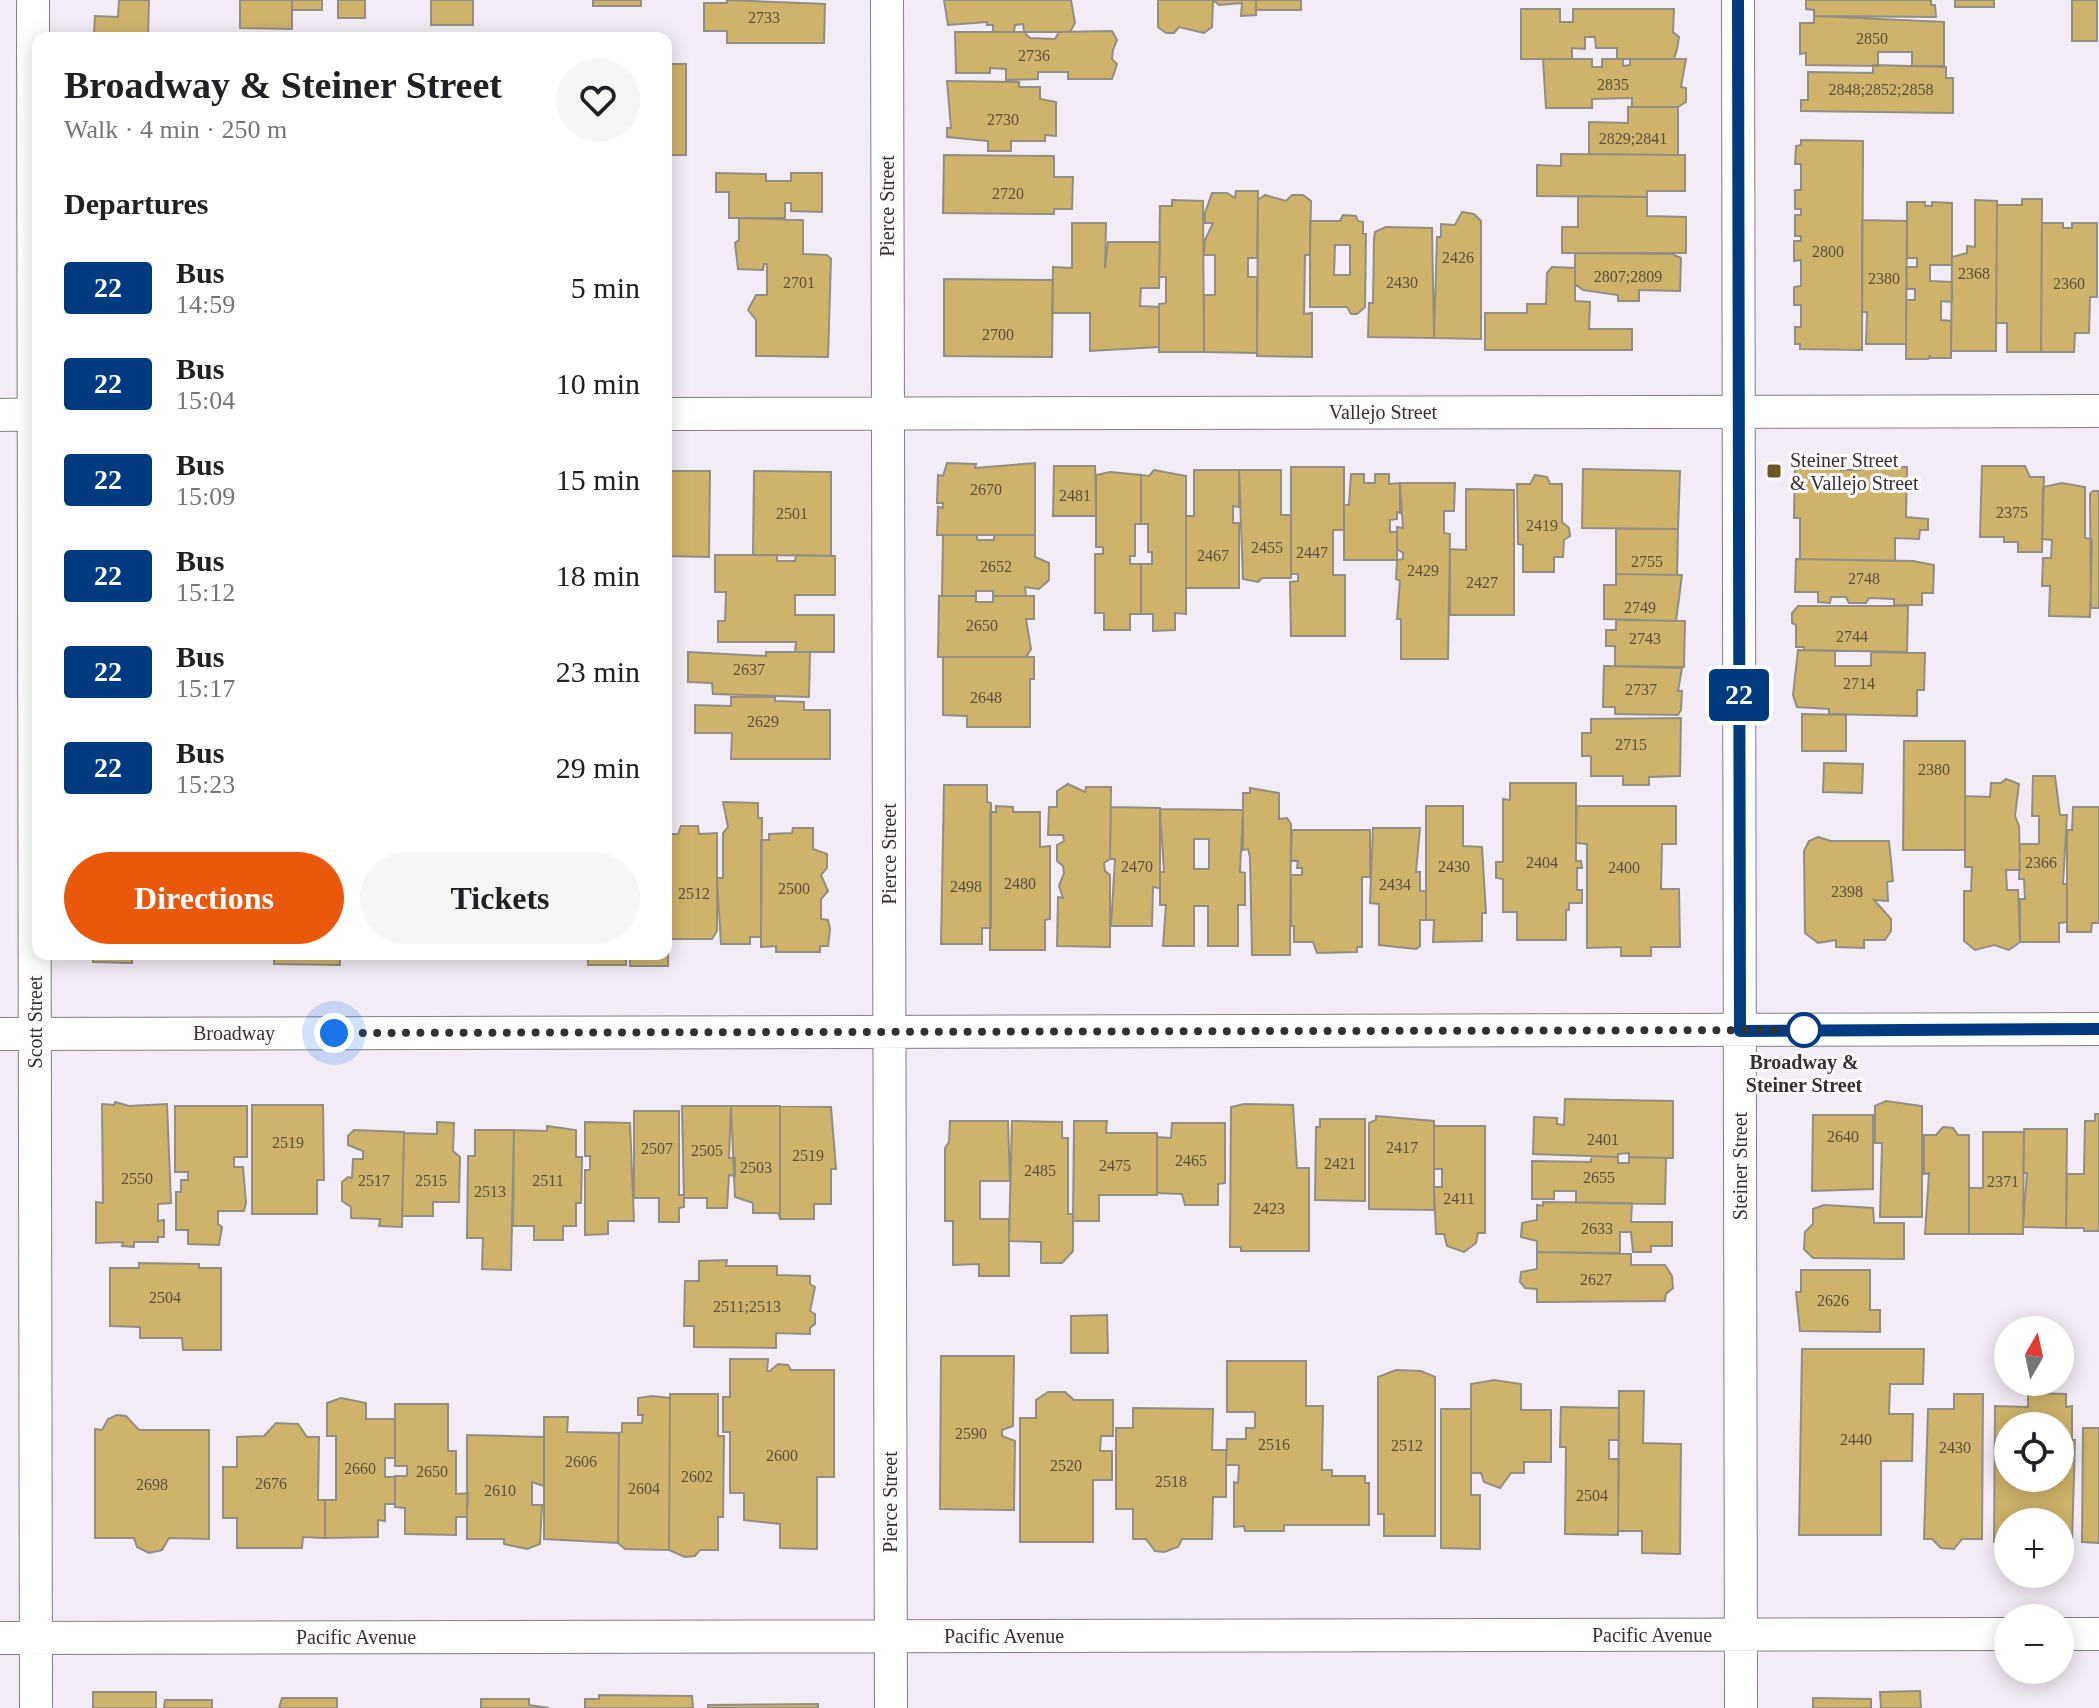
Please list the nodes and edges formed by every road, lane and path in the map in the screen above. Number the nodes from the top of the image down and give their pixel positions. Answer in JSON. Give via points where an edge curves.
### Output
{"nodes":[{"id":1,"x":33,"y":0,"type":"edge"},
{"id":2,"x":887,"y":0,"type":"edge"},
{"id":3,"x":1738,"y":0,"type":"edge"},
{"id":4,"x":33,"y":32,"type":"edge"},
{"id":5,"x":2099,"y":411,"type":"edge"},
{"id":6,"x":1739,"y":412,"type":"junction"},
{"id":7,"x":888,"y":413,"type":"junction"},
{"id":8,"x":32,"y":414,"type":"edge"},
{"id":9,"x":672,"y":414,"type":"edge"},
{"id":10,"x":0,"y":415,"type":"edge"},
{"id":11,"x":35,"y":960,"type":"edge"},
{"id":12,"x":2099,"y":1029,"type":"edge"},
{"id":13,"x":1740,"y":1031,"type":"junction"},
{"id":14,"x":889,"y":1032,"type":"junction"},
{"id":15,"x":35,"y":1033,"type":"junction"},
{"id":16,"x":0,"y":1034,"type":"edge"},
{"id":17,"x":1741,"y":1634,"type":"junction"},
{"id":18,"x":1994,"y":1634,"type":"edge"},
{"id":19,"x":2074,"y":1634,"type":"edge"},
{"id":20,"x":2099,"y":1634,"type":"edge"},
{"id":21,"x":890,"y":1636,"type":"junction"},
{"id":22,"x":37,"y":1637,"type":"junction"},
{"id":23,"x":0,"y":1638,"type":"edge"},
{"id":24,"x":36,"y":1708,"type":"edge"},
{"id":25,"x":891,"y":1708,"type":"edge"},
{"id":26,"x":1741,"y":1708,"type":"edge"}],
"edges":[{"from":1,"to":4,"type":"street","name":"Scott Street"},
{"from":2,"to":7,"type":"street","name":"Pierce Street"},
{"from":3,"to":6,"type":"street","name":"Steiner Street"},
{"from":5,"to":6,"type":"street","name":"Vallejo Street"},
{"from":6,"to":7,"type":"street","name":"Vallejo Street"},
{"from":6,"to":13,"type":"street","name":"Steiner Street"},
{"from":7,"to":9,"type":"street","name":"Vallejo Street"},
{"from":7,"to":14,"type":"street","name":"Pierce Street"},
{"from":8,"to":10,"type":"street"},
{"from":11,"to":15,"type":"street","name":"Scott Street"},
{"from":12,"to":13,"type":"street","name":"Broadway"},
{"from":13,"to":14,"type":"street","name":"Broadway"},
{"from":13,"to":17,"type":"street","name":"Steiner Street"},
{"from":14,"to":15,"type":"street","name":"Broadway"},
{"from":14,"to":21,"type":"street","name":"Pierce Street"},
{"from":15,"to":16,"type":"street","name":"Broadway"},
{"from":15,"to":22,"type":"street","name":"Scott Street"},
{"from":17,"to":18,"type":"street","name":"Pacific Avenue"},
{"from":17,"to":21,"type":"street","name":"Pacific Avenue"},
{"from":17,"to":26,"type":"street","name":"Steiner Street"},
{"from":19,"to":20,"type":"street"},
{"from":21,"to":22,"type":"street","name":"Pacific Avenue"},
{"from":21,"to":25,"type":"street","name":"Pierce Street"},
{"from":22,"to":23,"type":"street","name":"Pacific Avenue"},
{"from":22,"to":24,"type":"street","name":"Scott Street"}]}
